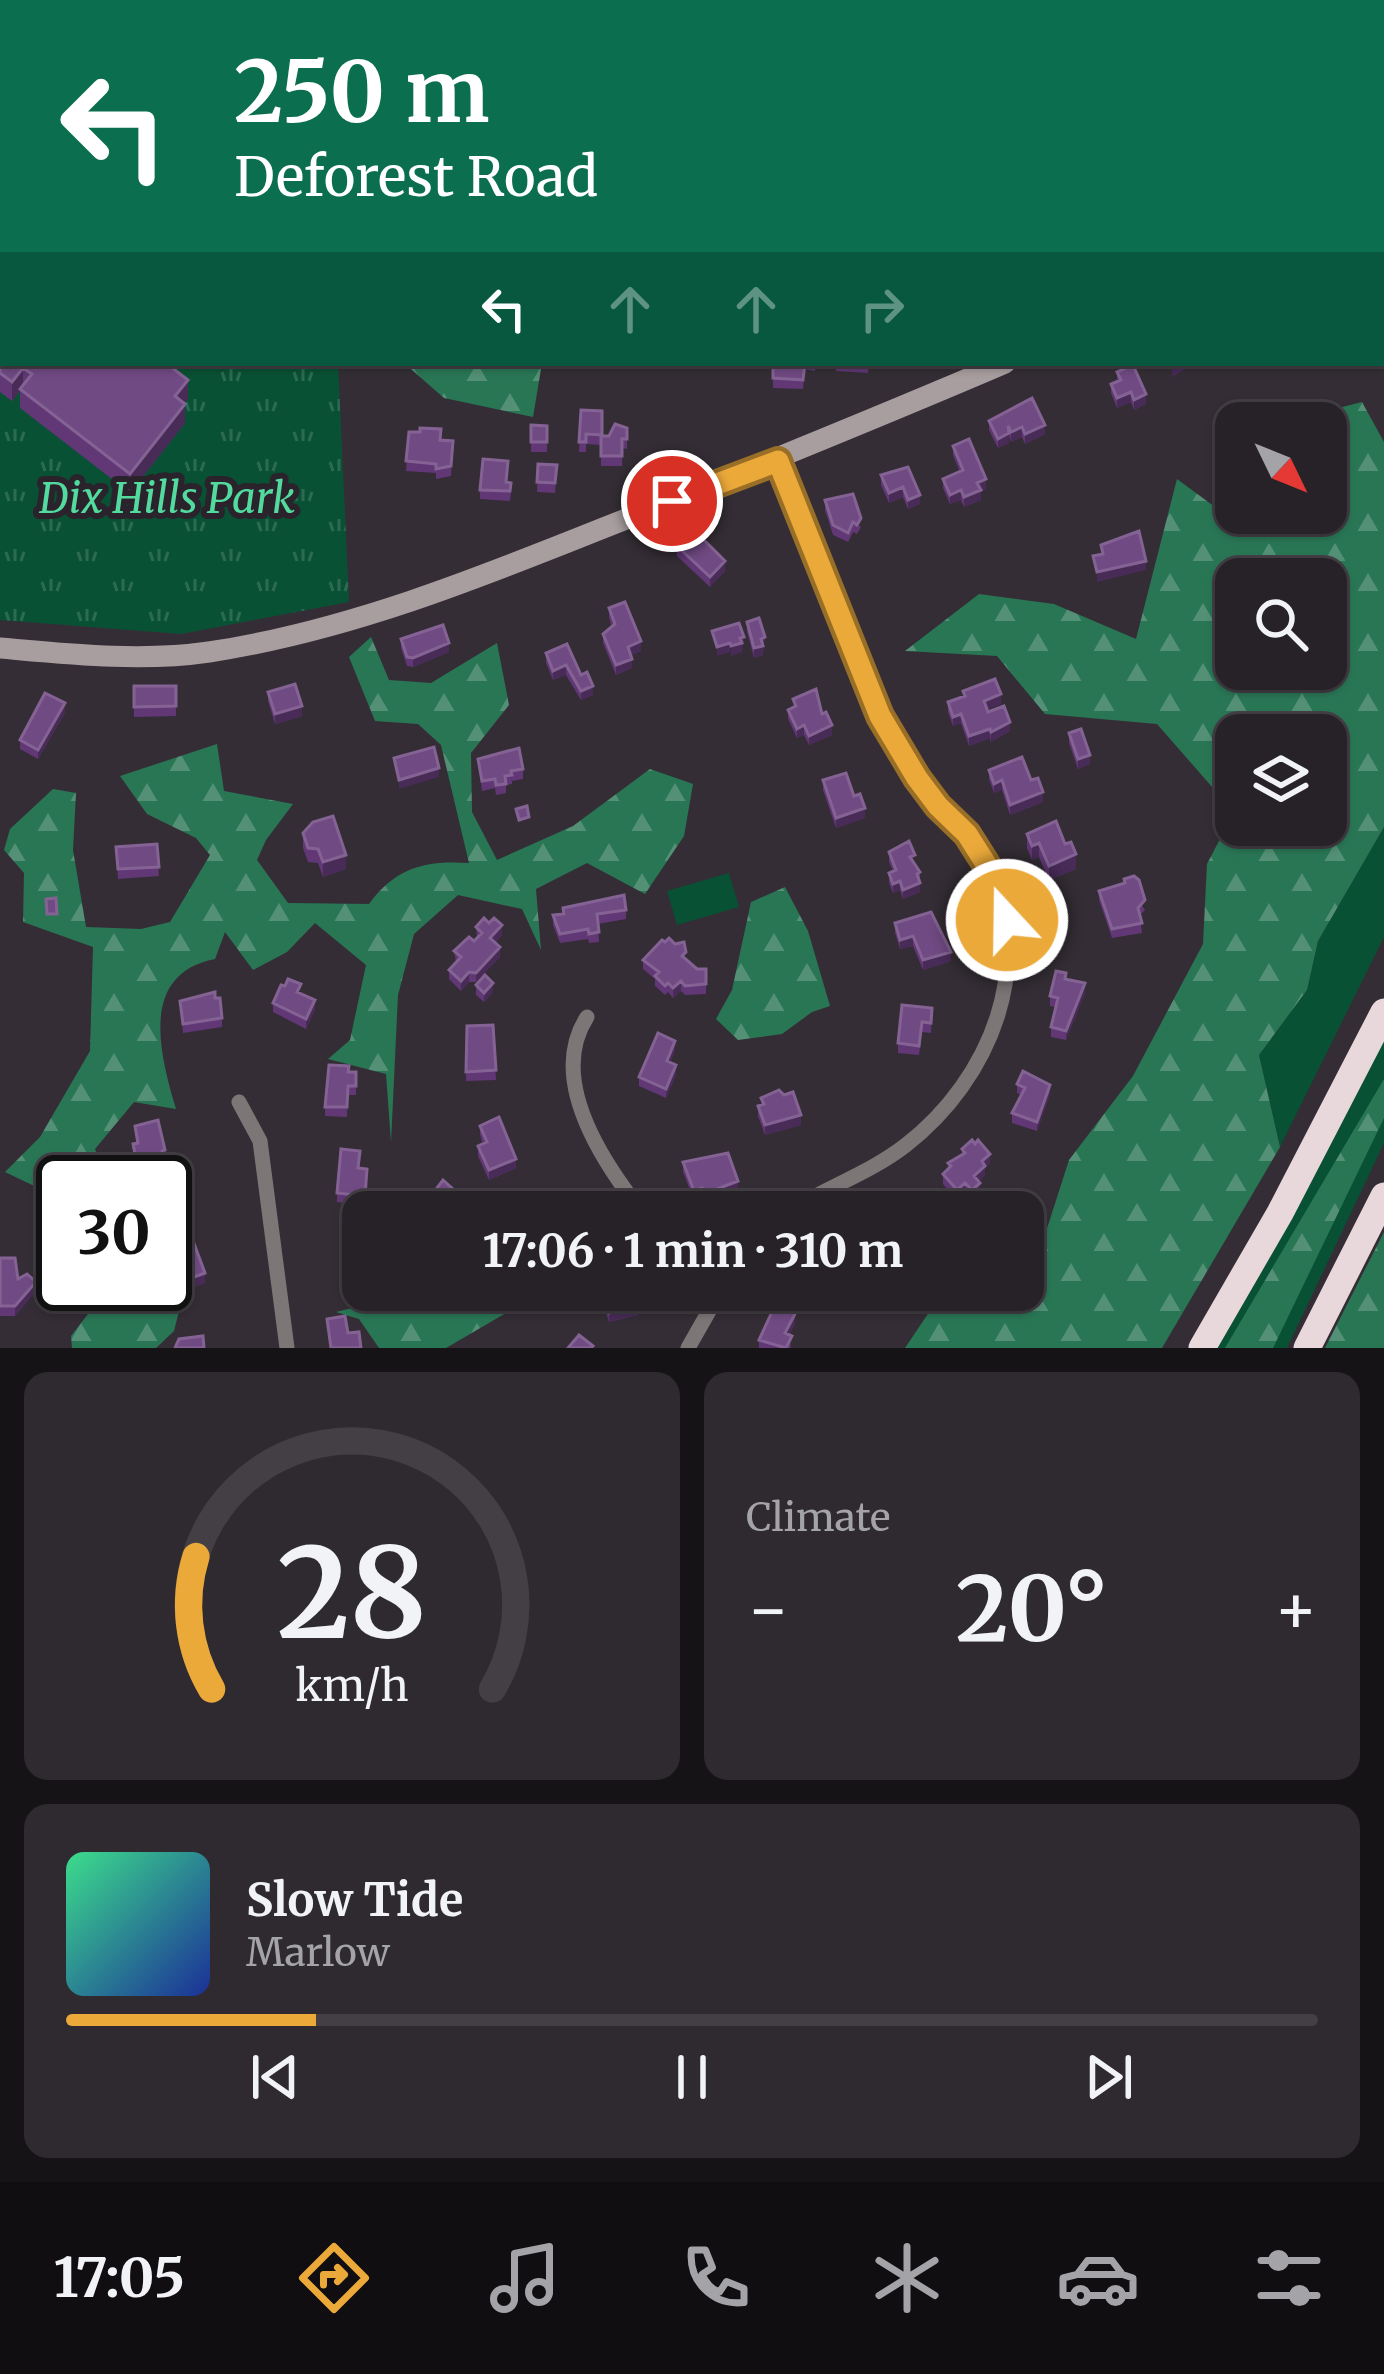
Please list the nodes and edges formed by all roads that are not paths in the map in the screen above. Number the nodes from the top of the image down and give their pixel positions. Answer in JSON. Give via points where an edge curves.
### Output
{"nodes":[{"id":1,"x":998,"y":366,"type":"edge"},
{"id":2,"x":778,"y":461,"type":"junction"},
{"id":3,"x":0,"y":648,"type":"edge"},
{"id":4,"x":1384,"y":1012,"type":"edge"},
{"id":5,"x":587,"y":1017,"type":"dead end"},
{"id":6,"x":239,"y":1102,"type":"dead end"},
{"id":7,"x":626,"y":1191,"type":"edge"},
{"id":8,"x":825,"y":1191,"type":"edge"},
{"id":9,"x":1384,"y":1196,"type":"edge"},
{"id":10,"x":709,"y":1311,"type":"edge"},
{"id":11,"x":287,"y":1348,"type":"edge"},
{"id":12,"x":688,"y":1348,"type":"edge"},
{"id":13,"x":1202,"y":1348,"type":"edge"},
{"id":14,"x":1307,"y":1348,"type":"edge"}],
"edges":[{"from":1,"to":2,"type":"street"},
{"from":2,"to":3,"type":"street","via":[[473,580],[298,635],[205,653]]},
{"from":2,"to":8,"type":"street","via":[[880,716],[917,778],[986,864],[1010,950],[997,1021],[959,1092],[906,1146]]},
{"from":4,"to":13,"type":"highway"},
{"from":5,"to":7,"type":"street","via":[[573,1059],[587,1126]]},
{"from":6,"to":11,"type":"street","via":[[260,1141]]},
{"from":9,"to":14,"type":"highway"},
{"from":10,"to":12,"type":"street"}]}
